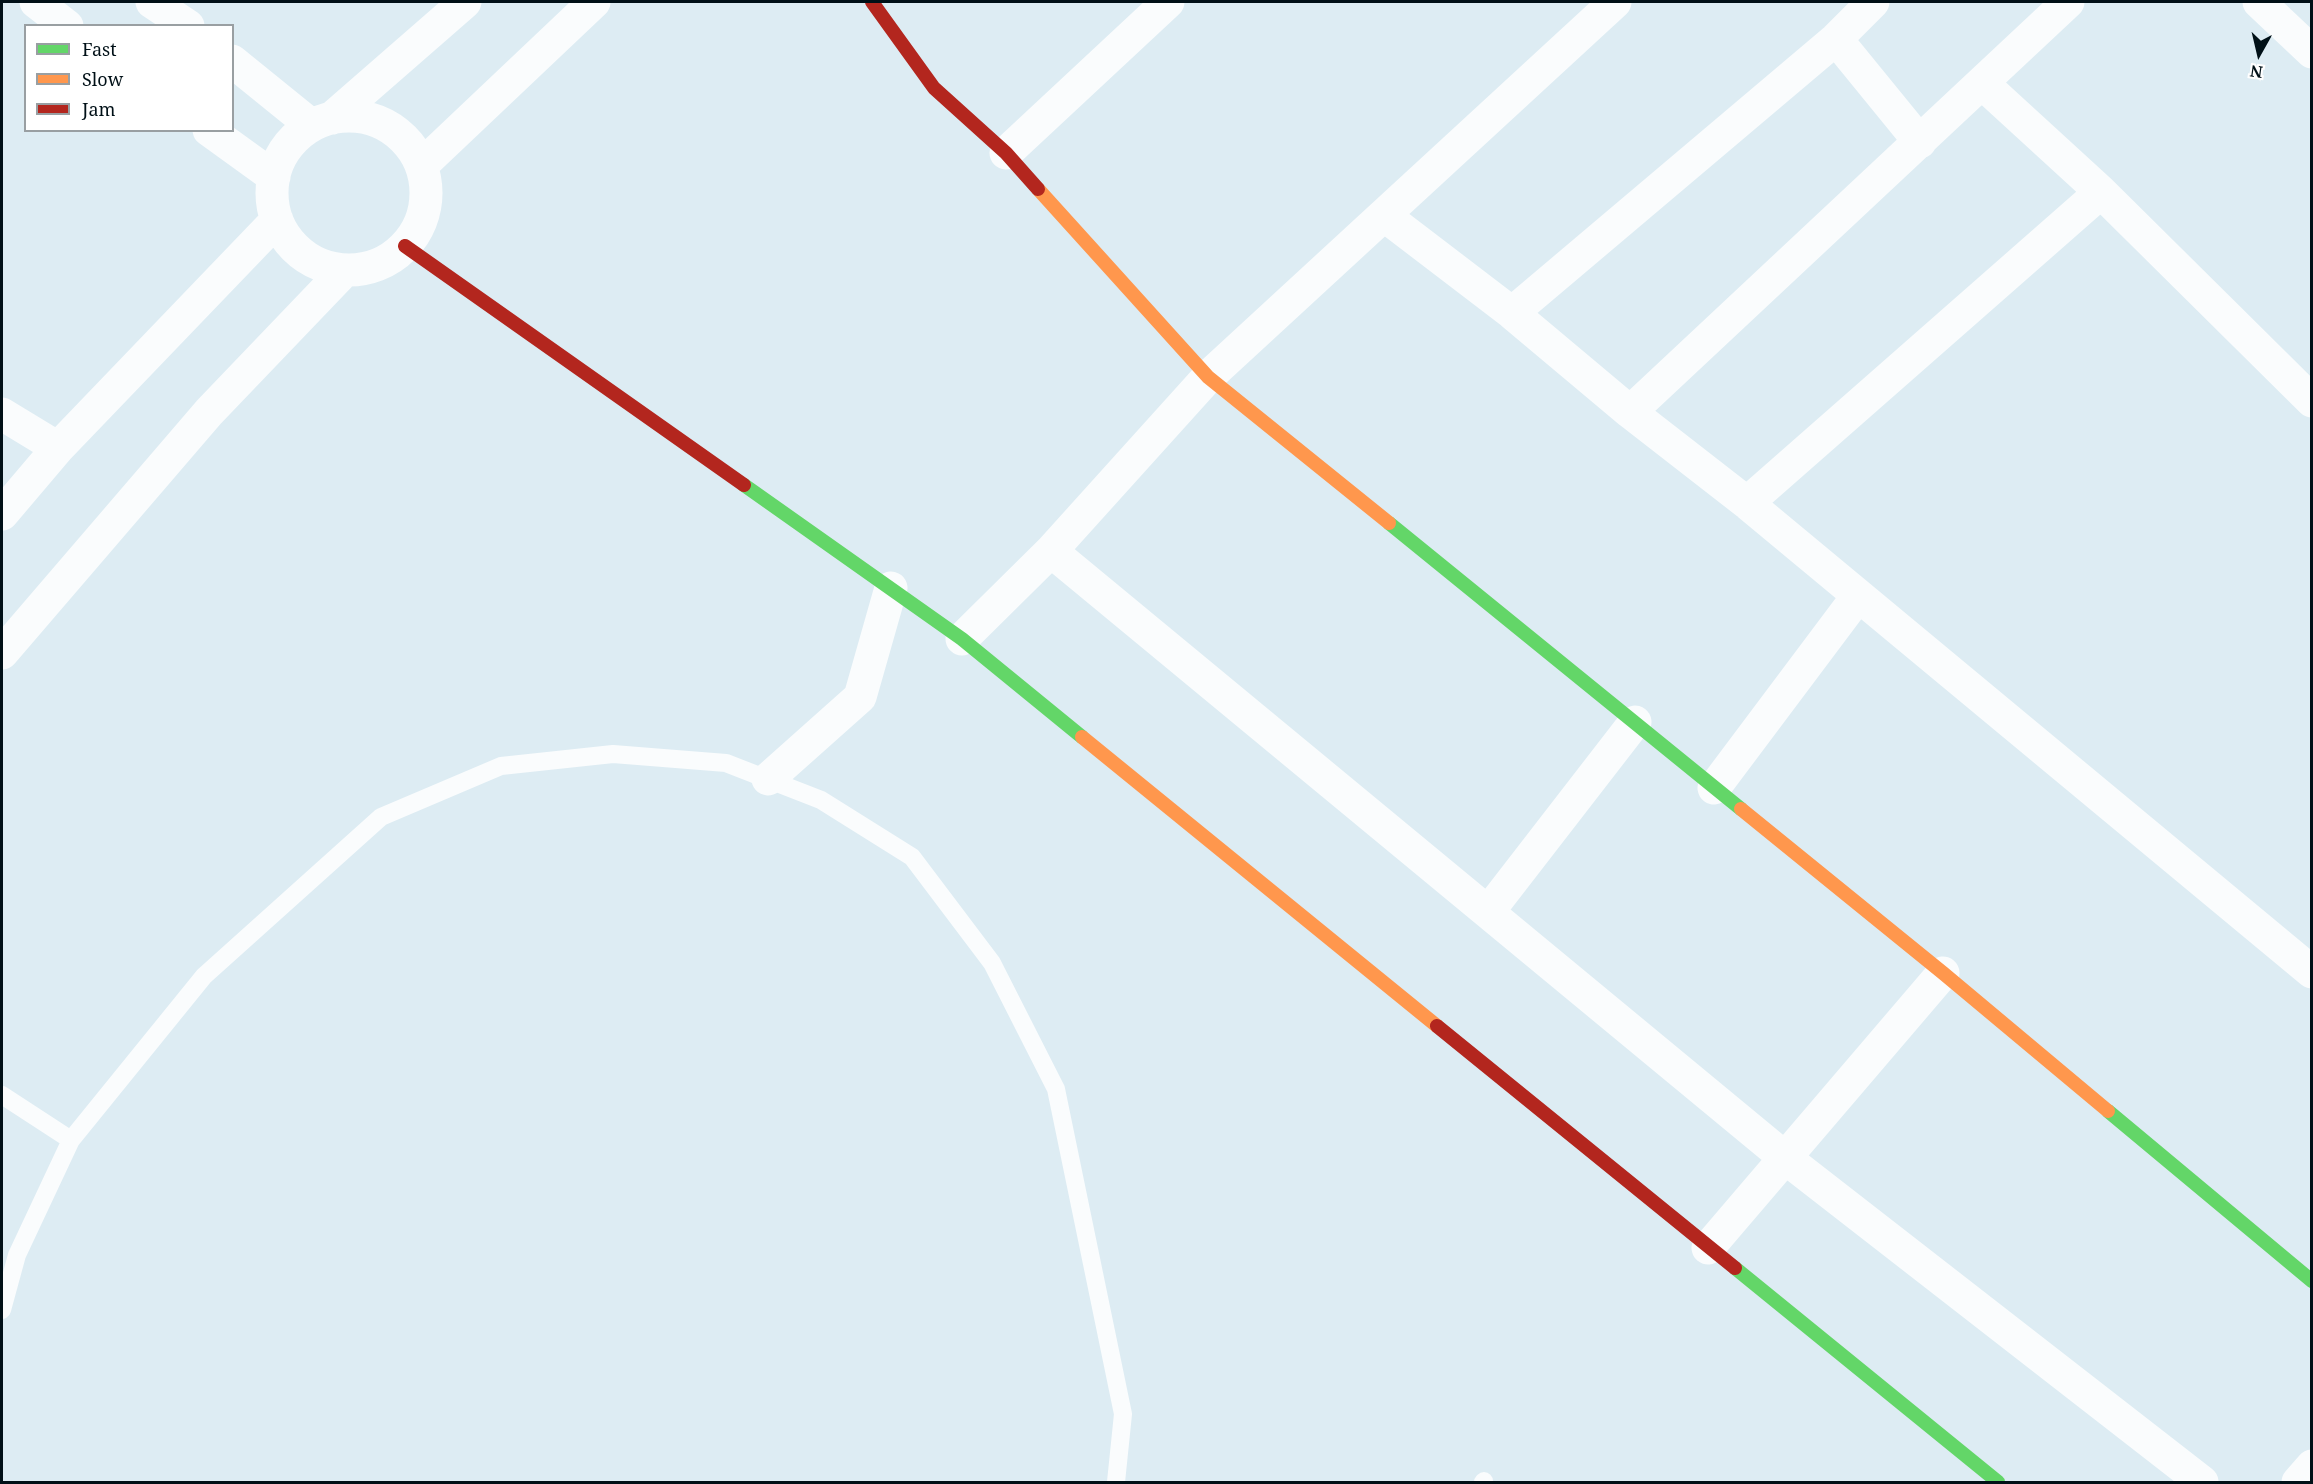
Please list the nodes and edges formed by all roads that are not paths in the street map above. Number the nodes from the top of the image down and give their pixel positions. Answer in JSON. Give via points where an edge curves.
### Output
{"nodes":[{"id":1,"x":36,"y":2,"type":"edge"},
{"id":2,"x":152,"y":2,"type":"edge"},
{"id":3,"x":465,"y":2,"type":"edge"},
{"id":4,"x":594,"y":2,"type":"edge"},
{"id":5,"x":872,"y":2,"type":"edge"},
{"id":6,"x":1168,"y":2,"type":"edge"},
{"id":7,"x":1615,"y":2,"type":"edge"},
{"id":8,"x":1873,"y":2,"type":"edge"},
{"id":9,"x":2068,"y":2,"type":"edge"},
{"id":10,"x":2259,"y":2,"type":"edge"},
{"id":11,"x":64,"y":24,"type":"edge"},
{"id":12,"x":185,"y":24,"type":"edge"},
{"id":13,"x":1836,"y":39,"type":"junction"},
{"id":14,"x":2312,"y":52,"type":"edge"},
{"id":15,"x":234,"y":62,"type":"edge"},
{"id":16,"x":1982,"y":83,"type":"junction"},
{"id":17,"x":322,"y":122,"type":"junction"},
{"id":18,"x":212,"y":132,"type":"edge"},
{"id":19,"x":1920,"y":142,"type":"junction"},
{"id":20,"x":1006,"y":153,"type":"junction"},
{"id":21,"x":422,"y":165,"type":"junction"},
{"id":22,"x":274,"y":177,"type":"junction"},
{"id":23,"x":2101,"y":192,"type":"junction"},
{"id":24,"x":1385,"y":216,"type":"junction"},
{"id":25,"x":277,"y":220,"type":"junction"},
{"id":26,"x":405,"y":246,"type":"junction"},
{"id":27,"x":345,"y":270,"type":"junction"},
{"id":28,"x":1512,"y":313,"type":"junction"},
{"id":29,"x":1208,"y":377,"type":"junction"},
{"id":30,"x":2312,"y":401,"type":"edge"},
{"id":31,"x":1630,"y":412,"type":"junction"},
{"id":32,"x":2,"y":414,"type":"edge"},
{"id":33,"x":58,"y":448,"type":"junction"},
{"id":34,"x":1747,"y":502,"type":"junction"},
{"id":35,"x":2,"y":514,"type":"edge"},
{"id":36,"x":1051,"y":551,"type":"junction"},
{"id":37,"x":891,"y":588,"type":"junction"},
{"id":38,"x":1858,"y":596,"type":"junction"},
{"id":39,"x":962,"y":639,"type":"junction"},
{"id":40,"x":2,"y":653,"type":"edge"},
{"id":41,"x":1635,"y":722,"type":"junction"},
{"id":42,"x":768,"y":779,"type":"junction"},
{"id":43,"x":1714,"y":788,"type":"junction"},
{"id":44,"x":1488,"y":912,"type":"junction"},
{"id":45,"x":1943,"y":972,"type":"junction"},
{"id":46,"x":2312,"y":972,"type":"edge"},
{"id":47,"x":2,"y":1095,"type":"edge"},
{"id":48,"x":71,"y":1140,"type":"junction"},
{"id":49,"x":1784,"y":1157,"type":"junction"},
{"id":50,"x":1708,"y":1248,"type":"junction"},
{"id":51,"x":2312,"y":1281,"type":"edge"},
{"id":52,"x":2,"y":1310,"type":"edge"},
{"id":53,"x":2312,"y":1466,"type":"edge"},
{"id":54,"x":1116,"y":1482,"type":"edge"},
{"id":55,"x":1998,"y":1482,"type":"edge"},
{"id":56,"x":2202,"y":1482,"type":"edge"},
{"id":57,"x":2298,"y":1482,"type":"edge"}],
"edges":[{"from":1,"to":11,"type":"street"},
{"from":2,"to":12,"type":"street"},
{"from":3,"to":17,"type":"street"},
{"from":4,"to":21,"type":"street"},
{"from":5,"to":20,"type":"street","via":[[934,88]]},
{"from":6,"to":20,"type":"street"},
{"from":7,"to":24,"type":"street"},
{"from":8,"to":13,"type":"street"},
{"from":9,"to":16,"type":"street"},
{"from":10,"to":14,"type":"street"},
{"from":13,"to":19,"type":"street"},
{"from":13,"to":28,"type":"street"},
{"from":15,"to":17,"type":"street"},
{"from":16,"to":19,"type":"street"},
{"from":16,"to":23,"type":"street"},
{"from":17,"to":21,"type":"street","via":[[354,116],[376,121],[411,146]]},
{"from":17,"to":22,"type":"street","via":[[294,139],[281,157]]},
{"from":18,"to":22,"type":"street"},
{"from":19,"to":31,"type":"street"},
{"from":20,"to":29,"type":"street"},
{"from":21,"to":26,"type":"street","via":[[427,186],[425,209]]},
{"from":22,"to":25,"type":"street","via":[[272,199]]},
{"from":23,"to":30,"type":"street"},
{"from":23,"to":34,"type":"street"},
{"from":24,"to":28,"type":"street"},
{"from":24,"to":29,"type":"street"},
{"from":25,"to":27,"type":"street","via":[[288,240],[304,255]]},
{"from":25,"to":33,"type":"street"},
{"from":26,"to":27,"type":"street","via":[[387,260],[367,268]]},
{"from":26,"to":37,"type":"street"},
{"from":27,"to":40,"type":"street","via":[[209,412]]},
{"from":28,"to":31,"type":"street"},
{"from":29,"to":36,"type":"street"},
{"from":29,"to":41,"type":"street"},
{"from":31,"to":34,"type":"street"},
{"from":32,"to":33,"type":"street"},
{"from":33,"to":35,"type":"street"},
{"from":34,"to":38,"type":"street"},
{"from":36,"to":39,"type":"street"},
{"from":36,"to":44,"type":"street"},
{"from":37,"to":39,"type":"street"},
{"from":37,"to":42,"type":"street","via":[[860,697]]},
{"from":38,"to":43,"type":"street"},
{"from":38,"to":46,"type":"street"},
{"from":39,"to":50,"type":"street"},
{"from":41,"to":43,"type":"street"},
{"from":41,"to":44,"type":"street"},
{"from":42,"to":48,"type":"lane","via":[[726,763],[613,754],[501,766],[381,817],[204,976]]},
{"from":42,"to":54,"type":"lane","via":[[821,800],[912,857],[992,963],[1056,1089],[1123,1414]]},
{"from":43,"to":45,"type":"street"},
{"from":44,"to":49,"type":"street"},
{"from":45,"to":49,"type":"street"},
{"from":45,"to":51,"type":"street"},
{"from":47,"to":48,"type":"lane"},
{"from":48,"to":52,"type":"lane","via":[[17,1255]]},
{"from":49,"to":50,"type":"street"},
{"from":49,"to":56,"type":"street"},
{"from":50,"to":55,"type":"street"},
{"from":53,"to":57,"type":"street"}]}
